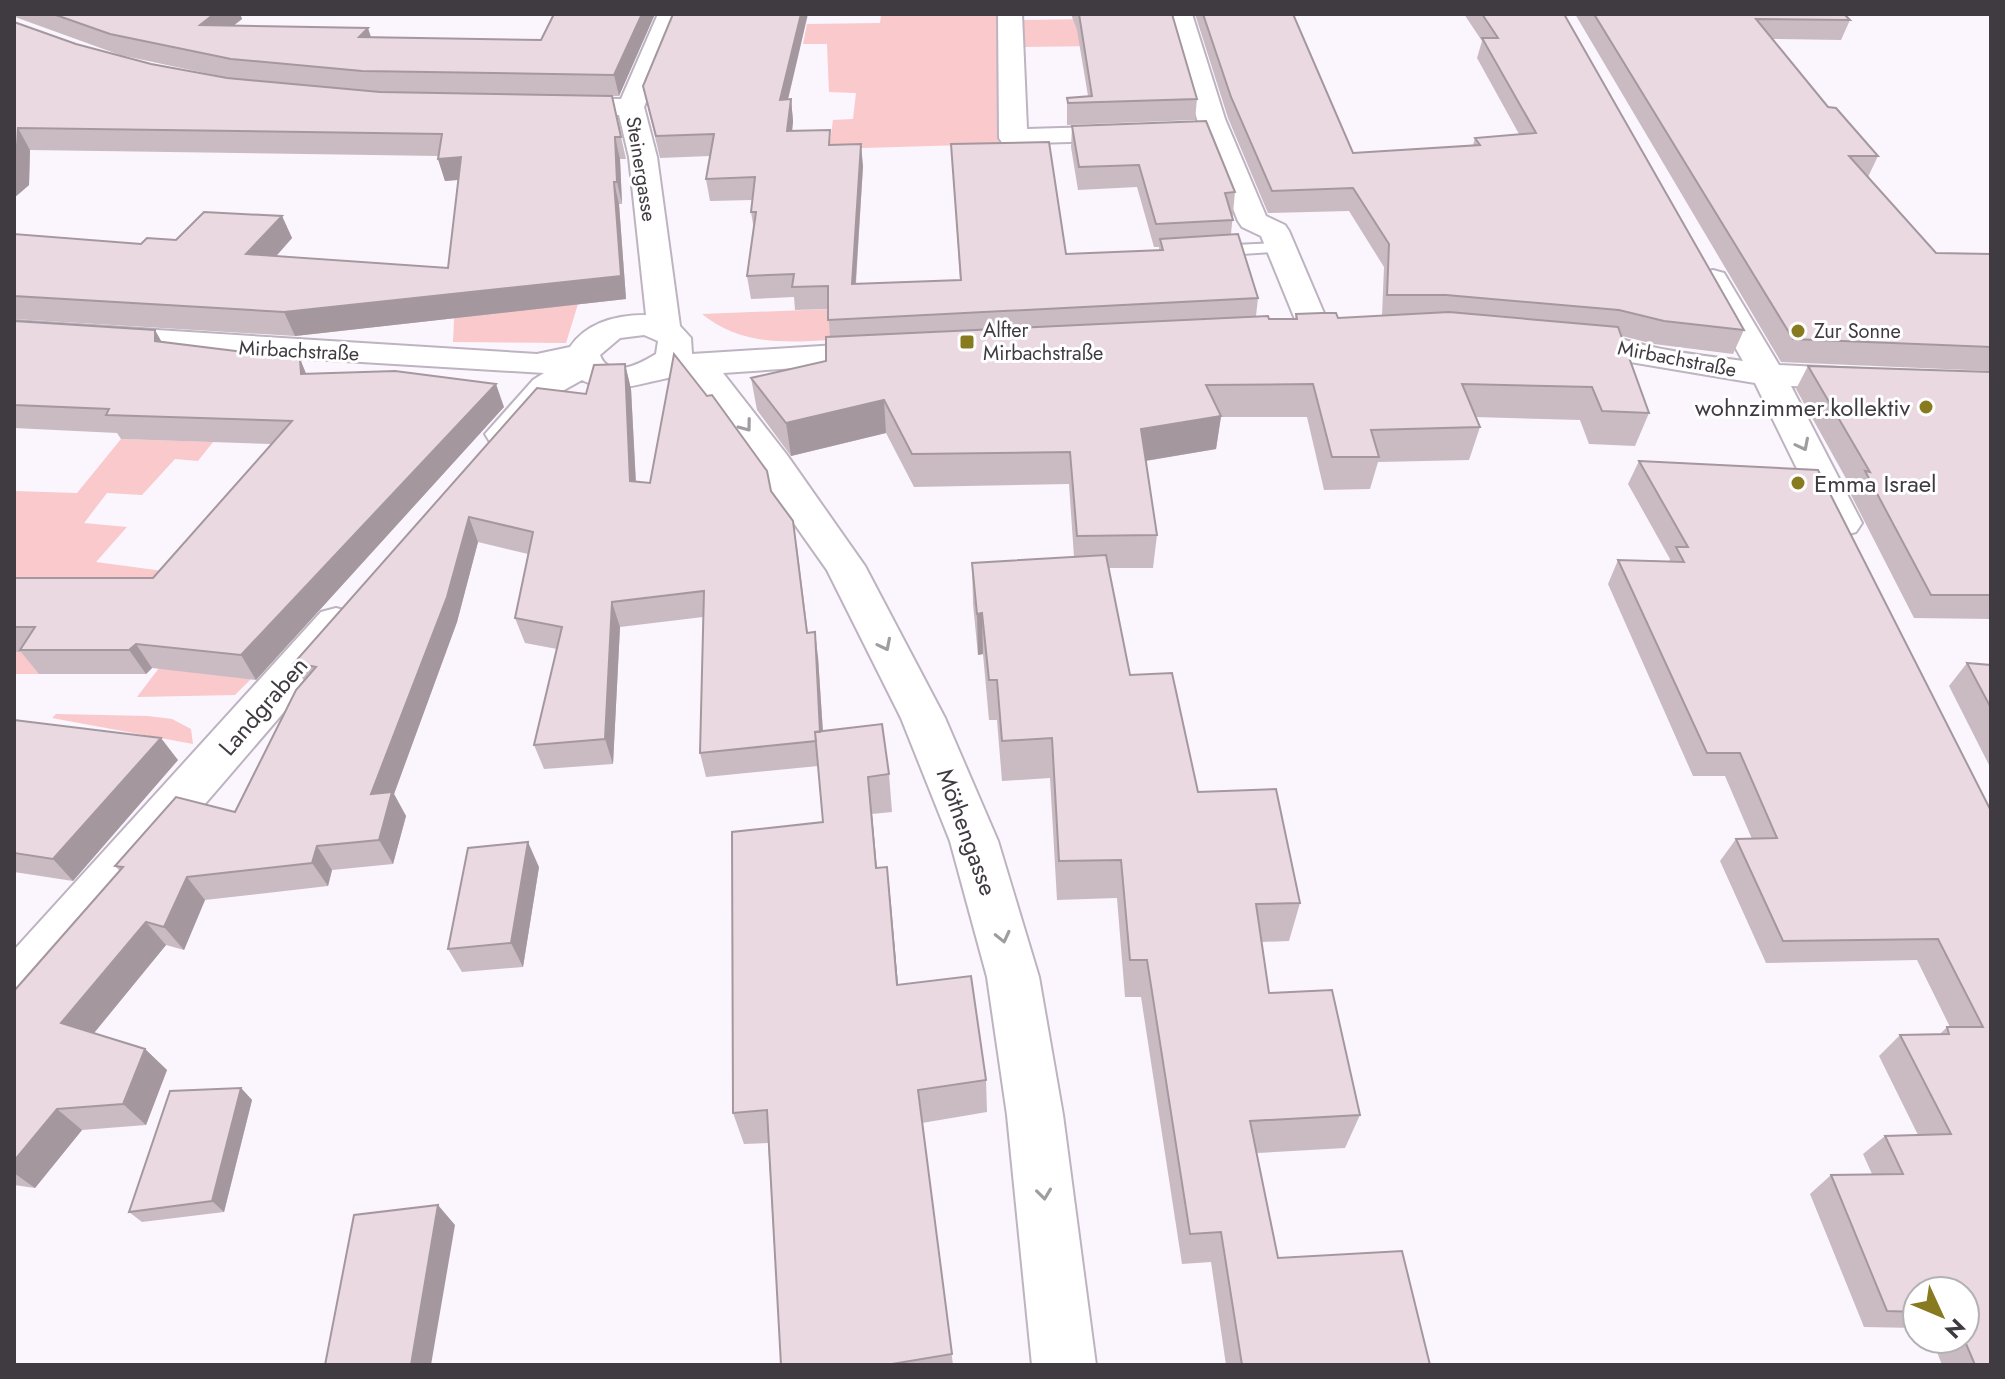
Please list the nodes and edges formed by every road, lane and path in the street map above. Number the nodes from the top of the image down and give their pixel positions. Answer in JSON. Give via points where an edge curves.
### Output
{"nodes":[{"id":1,"x":670,"y":14,"type":"edge"},
{"id":2,"x":1010,"y":14,"type":"edge"},
{"id":3,"x":1180,"y":14,"type":"edge"},
{"id":4,"x":525,"y":106,"type":"edge"},
{"id":5,"x":631,"y":107,"type":"junction"},
{"id":6,"x":1216,"y":131,"type":"junction"},
{"id":7,"x":1185,"y":132,"type":"edge"},
{"id":8,"x":1153,"y":133,"type":"edge"},
{"id":9,"x":1280,"y":248,"type":"junction"},
{"id":10,"x":1202,"y":252,"type":"edge"},
{"id":11,"x":1701,"y":258,"type":"edge"},
{"id":12,"x":657,"y":284,"type":"junction"},
{"id":13,"x":620,"y":327,"type":"junction"},
{"id":14,"x":14,"y":331,"type":"edge"},
{"id":15,"x":1315,"y":332,"type":"edge"},
{"id":16,"x":1531,"y":339,"type":"edge"},
{"id":17,"x":674,"y":348,"type":"junction"},
{"id":18,"x":924,"y":351,"type":"edge"},
{"id":19,"x":584,"y":359,"type":"junction"},
{"id":20,"x":1768,"y":375,"type":"junction"},
{"id":21,"x":1895,"y":380,"type":"edge"},
{"id":22,"x":472,"y":469,"type":"edge"},
{"id":23,"x":1856,"y":552,"type":"edge"},
{"id":24,"x":358,"y":598,"type":"edge"},
{"id":25,"x":14,"y":987,"type":"edge"},
{"id":26,"x":1064,"y":1365,"type":"edge"}],
"edges":[{"from":1,"to":5,"type":"street","name":"Steinergasse"},
{"from":2,"to":8,"type":"street","via":[[1013,138]]},
{"from":3,"to":6,"type":"street"},
{"from":4,"to":5,"type":"street"},
{"from":5,"to":12,"type":"street","name":"Steinergasse","via":[[643,157]]},
{"from":6,"to":7,"type":"street"},
{"from":6,"to":9,"type":"street","via":[[1253,221],[1274,231]]},
{"from":9,"to":10,"type":"lane"},
{"from":9,"to":15,"type":"street"},
{"from":11,"to":20,"type":"street"},
{"from":12,"to":13,"type":"street"},
{"from":12,"to":17,"type":"street","name":"Steinergasse"},
{"from":13,"to":17,"type":"street","via":[[644,325]]},
{"from":13,"to":19,"type":"street","name":"Mirbachstraße","via":[[595,338]]},
{"from":14,"to":19,"type":"street","name":"Mirbachstraße","via":[[537,364]]},
{"from":16,"to":20,"type":"street","name":"Mirbachstraße","via":[[1610,346]]},
{"from":17,"to":18,"type":"street","via":[[772,357]]},
{"from":17,"to":19,"type":"street","via":[[651,373],[619,379],[592,371]]},
{"from":17,"to":26,"type":"street","name":"Möthengasse","one_way":true,"via":[[774,463],[845,566],[923,718],[974,841],[1013,977]]},
{"from":19,"to":22,"type":"street","via":[[545,387]]},
{"from":20,"to":21,"type":"street","name":"Mirbachstraße"},
{"from":20,"to":23,"type":"street","one_way":true},
{"from":24,"to":25,"type":"street","name":"Landgraben"}]}
